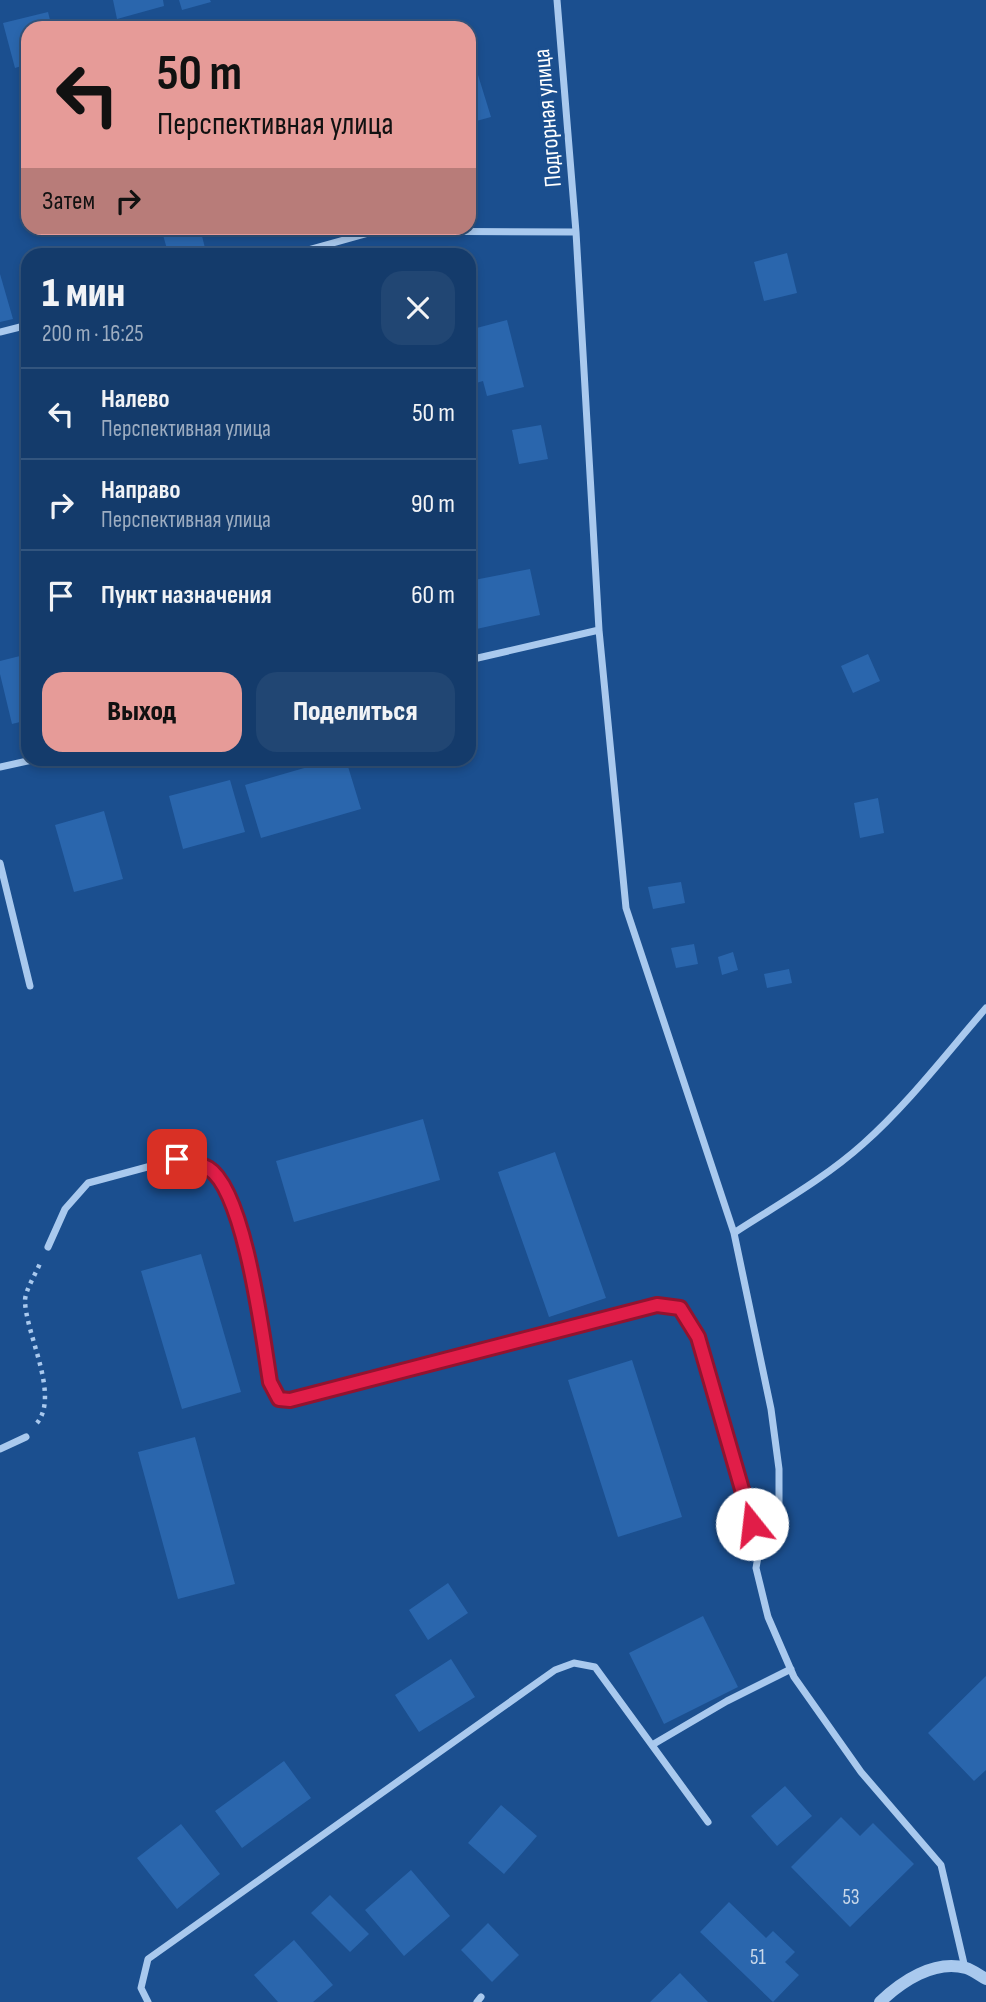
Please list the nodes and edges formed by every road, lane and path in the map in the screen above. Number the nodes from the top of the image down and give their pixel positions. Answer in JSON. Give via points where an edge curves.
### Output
{"nodes":[{"id":1,"x":557,"y":0,"type":"edge"},
{"id":2,"x":476,"y":232,"type":"edge"},
{"id":3,"x":576,"y":232,"type":"junction"},
{"id":4,"x":365,"y":235,"type":"edge"},
{"id":5,"x":316,"y":248,"type":"edge"},
{"id":6,"x":21,"y":327,"type":"edge"},
{"id":7,"x":0,"y":332,"type":"edge"},
{"id":8,"x":599,"y":630,"type":"junction"},
{"id":9,"x":476,"y":658,"type":"edge"},
{"id":10,"x":21,"y":762,"type":"edge"},
{"id":11,"x":0,"y":767,"type":"edge"},
{"id":12,"x":0,"y":863,"type":"edge"},
{"id":13,"x":30,"y":986,"type":"dead end"},
{"id":14,"x":986,"y":1008,"type":"edge"},
{"id":15,"x":734,"y":1233,"type":"junction"},
{"id":16,"x":48,"y":1247,"type":"joint"},
{"id":17,"x":26,"y":1437,"type":"joint"},
{"id":18,"x":0,"y":1449,"type":"edge"},
{"id":19,"x":759,"y":1551,"type":"junction"},
{"id":20,"x":791,"y":1669,"type":"junction"},
{"id":21,"x":652,"y":1745,"type":"junction"},
{"id":22,"x":708,"y":1822,"type":"dead end"},
{"id":23,"x":965,"y":1968,"type":"junction"},
{"id":24,"x":986,"y":1979,"type":"edge"},
{"id":25,"x":148,"y":2002,"type":"edge"},
{"id":26,"x":880,"y":2002,"type":"edge"}],
"edges":[{"from":1,"to":3,"type":"street","name":"Подгорная улица"},
{"from":2,"to":3,"type":"street"},
{"from":3,"to":8,"type":"street","name":"Подгорная улица"},
{"from":4,"to":5,"type":"street"},
{"from":6,"to":7,"type":"street"},
{"from":8,"to":9,"type":"street"},
{"from":8,"to":15,"type":"street","name":"Подгорная улица","via":[[626,908]]},
{"from":10,"to":11,"type":"street"},
{"from":12,"to":13,"type":"street"},
{"from":14,"to":15,"type":"street","via":[[862,1145]]},
{"from":15,"to":19,"type":"street","name":"Подгорная улица","via":[[779,1469],[773,1528]]},
{"from":16,"to":17,"type":"path","via":[[24,1299],[46,1398],[42,1418]]},
{"from":16,"to":19,"type":"street","via":[[65,1209],[88,1183],[177,1159],[209,1169],[227,1191],[239,1222],[270,1382],[279,1399],[290,1400],[657,1305],[680,1308],[698,1337]]},
{"from":17,"to":18,"type":"street"},
{"from":19,"to":20,"type":"street","via":[[756,1568],[768,1617]]},
{"from":20,"to":21,"type":"street"},
{"from":20,"to":23,"type":"street","via":[[861,1772],[941,1865]]},
{"from":21,"to":22,"type":"street"},
{"from":21,"to":25,"type":"street","via":[[595,1667],[575,1663],[555,1670],[149,1959],[141,1988]]},
{"from":23,"to":24,"type":"street"},
{"from":23,"to":26,"type":"street","via":[[933,1969],[900,1983]]}]}
